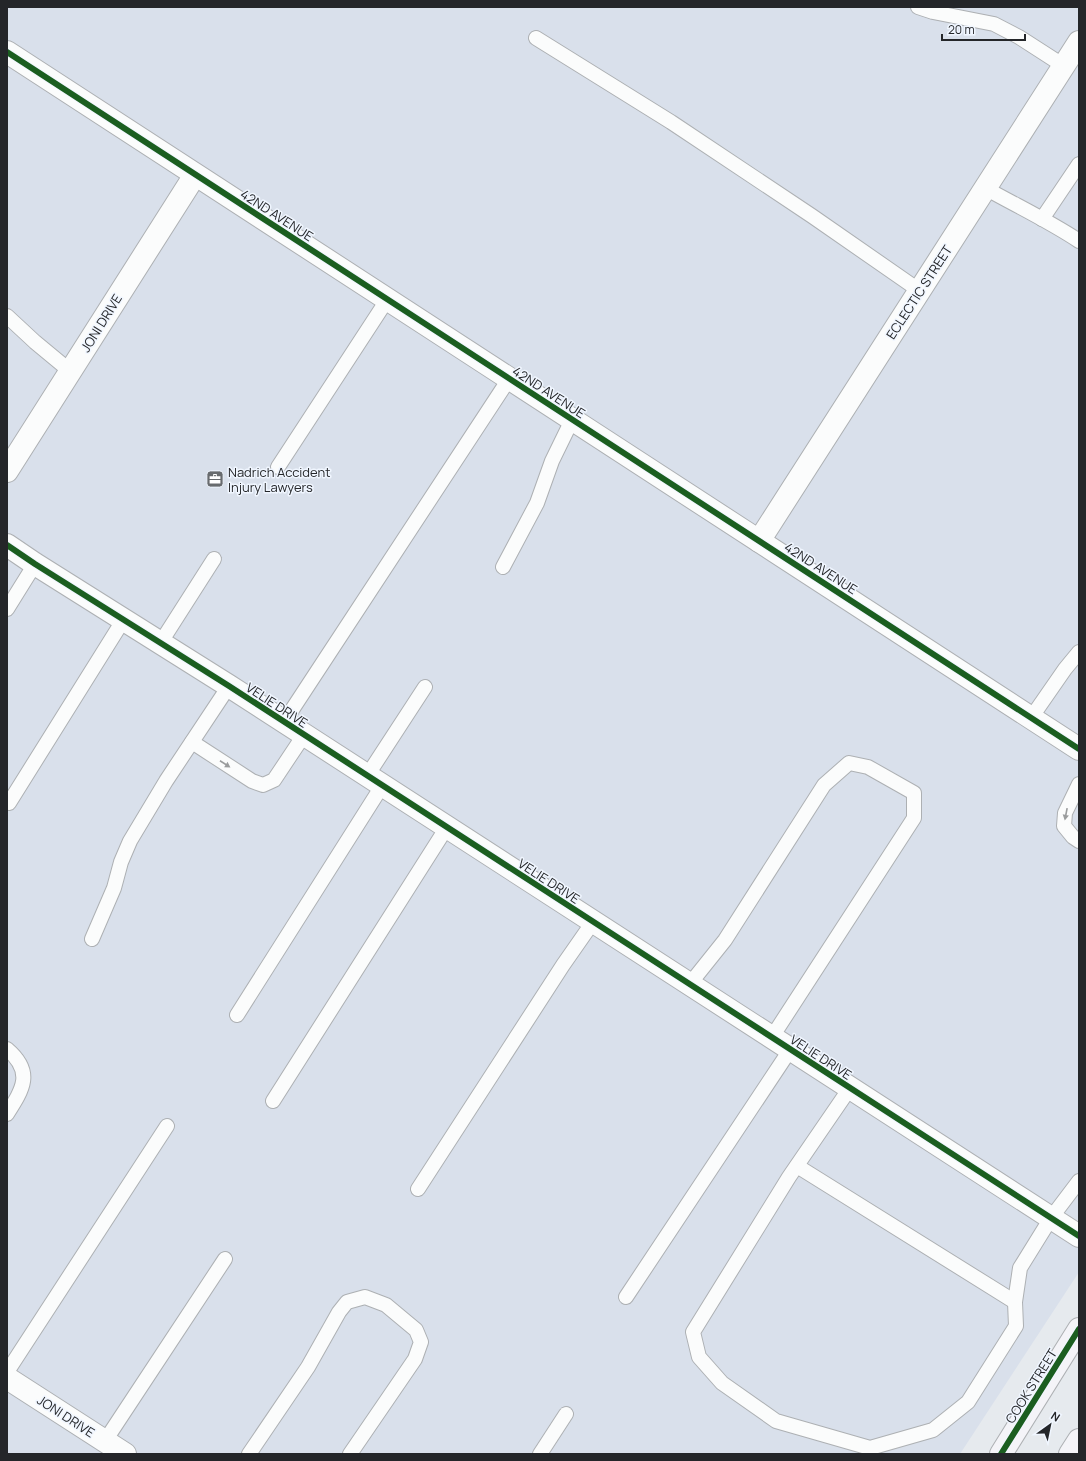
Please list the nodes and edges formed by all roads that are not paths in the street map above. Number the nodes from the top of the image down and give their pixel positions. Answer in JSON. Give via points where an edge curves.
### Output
{"nodes":[{"id":1,"x":918,"y":7,"type":"edge"},
{"id":2,"x":536,"y":38,"type":"dead end"},
{"id":3,"x":1079,"y":42,"type":"edge"},
{"id":4,"x":7,"y":52,"type":"edge"},
{"id":5,"x":1064,"y":66,"type":"junction"},
{"id":6,"x":1079,"y":164,"type":"edge"},
{"id":7,"x":195,"y":175,"type":"junction"},
{"id":8,"x":985,"y":188,"type":"junction"},
{"id":9,"x":1042,"y":218,"type":"junction"},
{"id":10,"x":1079,"y":241,"type":"edge"},
{"id":11,"x":920,"y":291,"type":"junction"},
{"id":12,"x":387,"y":300,"type":"junction"},
{"id":13,"x":7,"y":316,"type":"edge"},
{"id":14,"x":70,"y":371,"type":"junction"},
{"id":15,"x":508,"y":379,"type":"junction"},
{"id":16,"x":572,"y":420,"type":"junction"},
{"id":17,"x":278,"y":467,"type":"dead end"},
{"id":18,"x":7,"y":471,"type":"edge"},
{"id":19,"x":759,"y":541,"type":"junction"},
{"id":20,"x":7,"y":545,"type":"edge"},
{"id":21,"x":214,"y":559,"type":"dead end"},
{"id":22,"x":35,"y":564,"type":"junction"},
{"id":23,"x":503,"y":567,"type":"dead end"},
{"id":24,"x":7,"y":609,"type":"edge"},
{"id":25,"x":124,"y":619,"type":"junction"},
{"id":26,"x":161,"y":642,"type":"junction"},
{"id":27,"x":1079,"y":652,"type":"edge"},
{"id":28,"x":229,"y":686,"type":"junction"},
{"id":29,"x":425,"y":687,"type":"dead end"},
{"id":30,"x":1031,"y":718,"type":"junction"},
{"id":31,"x":284,"y":722,"type":"junction"},
{"id":32,"x":304,"y":735,"type":"junction"},
{"id":33,"x":192,"y":742,"type":"junction"},
{"id":34,"x":1079,"y":749,"type":"edge"},
{"id":35,"x":375,"y":781,"type":"junction"},
{"id":36,"x":1079,"y":784,"type":"edge"},
{"id":37,"x":9,"y":804,"type":"dead end"},
{"id":38,"x":447,"y":827,"type":"junction"},
{"id":39,"x":1079,"y":841,"type":"edge"},
{"id":40,"x":593,"y":922,"type":"junction"},
{"id":41,"x":92,"y":939,"type":"dead end"},
{"id":42,"x":689,"y":984,"type":"junction"},
{"id":43,"x":237,"y":1015,"type":"dead end"},
{"id":44,"x":772,"y":1037,"type":"junction"},
{"id":45,"x":7,"y":1049,"type":"edge"},
{"id":46,"x":790,"y":1050,"type":"junction"},
{"id":47,"x":850,"y":1088,"type":"junction"},
{"id":48,"x":273,"y":1101,"type":"dead end"},
{"id":49,"x":7,"y":1114,"type":"edge"},
{"id":50,"x":167,"y":1126,"type":"dead end"},
{"id":51,"x":796,"y":1166,"type":"junction"},
{"id":52,"x":1079,"y":1180,"type":"edge"},
{"id":53,"x":418,"y":1189,"type":"dead end"},
{"id":54,"x":1051,"y":1218,"type":"junction"},
{"id":55,"x":1079,"y":1236,"type":"edge"},
{"id":56,"x":225,"y":1259,"type":"dead end"},
{"id":57,"x":626,"y":1297,"type":"dead end"},
{"id":58,"x":1015,"y":1302,"type":"junction"},
{"id":59,"x":1079,"y":1329,"type":"edge"},
{"id":60,"x":7,"y":1372,"type":"edge"},
{"id":61,"x":7,"y":1378,"type":"edge"},
{"id":62,"x":566,"y":1414,"type":"dead end"},
{"id":63,"x":1079,"y":1440,"type":"edge"},
{"id":64,"x":112,"y":1449,"type":"edge"},
{"id":65,"x":249,"y":1454,"type":"edge"},
{"id":66,"x":350,"y":1454,"type":"edge"},
{"id":67,"x":540,"y":1454,"type":"edge"},
{"id":68,"x":1001,"y":1454,"type":"edge"},
{"id":69,"x":1070,"y":1454,"type":"edge"}],
"edges":[{"from":1,"to":5,"type":"lane","via":[[994,24]]},
{"from":2,"to":11,"type":"lane","via":[[671,122]]},
{"from":3,"to":5,"type":"street","name":"ECLECTIC STREET"},
{"from":4,"to":7,"type":"street","name":"42ND AVENUE"},
{"from":5,"to":8,"type":"street","name":"ECLECTIC STREET"},
{"from":6,"to":9,"type":"lane"},
{"from":7,"to":12,"type":"street","name":"42ND AVENUE"},
{"from":7,"to":14,"type":"street","name":"JONI DRIVE"},
{"from":8,"to":9,"type":"lane"},
{"from":8,"to":11,"type":"street","name":"ECLECTIC STREET"},
{"from":9,"to":10,"type":"lane"},
{"from":11,"to":19,"type":"street","name":"ECLECTIC STREET"},
{"from":12,"to":15,"type":"street","name":"42ND AVENUE"},
{"from":12,"to":17,"type":"lane"},
{"from":13,"to":14,"type":"lane"},
{"from":14,"to":18,"type":"street","name":"JONI DRIVE"},
{"from":15,"to":16,"type":"street","name":"42ND AVENUE"},
{"from":15,"to":31,"type":"lane"},
{"from":16,"to":19,"type":"street","name":"42ND AVENUE"},
{"from":16,"to":23,"type":"lane","via":[[552,461],[537,502]]},
{"from":19,"to":30,"type":"street","name":"42ND AVENUE"},
{"from":20,"to":22,"type":"street","name":"VELIE DRIVE"},
{"from":21,"to":26,"type":"lane"},
{"from":22,"to":24,"type":"lane"},
{"from":22,"to":25,"type":"street","name":"VELIE DRIVE"},
{"from":25,"to":26,"type":"street","name":"VELIE DRIVE"},
{"from":25,"to":37,"type":"lane"},
{"from":26,"to":28,"type":"street","name":"VELIE DRIVE"},
{"from":27,"to":30,"type":"lane"},
{"from":28,"to":31,"type":"street","name":"VELIE DRIVE"},
{"from":28,"to":33,"type":"lane"},
{"from":29,"to":35,"type":"lane"},
{"from":30,"to":34,"type":"street","name":"42ND AVENUE"},
{"from":31,"to":32,"type":"street","name":"VELIE DRIVE"},
{"from":33,"to":32,"type":"lane","one_way":true,"via":[[252,781],[263,785],[274,780]]},
{"from":32,"to":35,"type":"street","name":"VELIE DRIVE"},
{"from":33,"to":41,"type":"lane","via":[[130,841],[114,888]]},
{"from":35,"to":38,"type":"street","name":"VELIE DRIVE"},
{"from":35,"to":43,"type":"lane"},
{"from":36,"to":39,"type":"lane","one_way":true,"via":[[1065,812],[1064,826]]},
{"from":38,"to":40,"type":"street","name":"VELIE DRIVE"},
{"from":38,"to":48,"type":"lane"},
{"from":40,"to":42,"type":"street","name":"VELIE DRIVE"},
{"from":40,"to":53,"type":"lane"},
{"from":42,"to":44,"type":"street","name":"VELIE DRIVE"},
{"from":42,"to":44,"type":"lane","via":[[725,940],[824,785],[849,763],[868,767],[914,793],[914,818]]},
{"from":44,"to":46,"type":"street","name":"VELIE DRIVE"},
{"from":45,"to":49,"type":"lane","via":[[22,1068],[24,1081],[19,1096]]},
{"from":46,"to":47,"type":"street","name":"VELIE DRIVE"},
{"from":46,"to":57,"type":"lane"},
{"from":47,"to":51,"type":"lane"},
{"from":47,"to":54,"type":"street","name":"VELIE DRIVE"},
{"from":50,"to":60,"type":"lane"},
{"from":51,"to":58,"type":"lane"},
{"from":51,"to":58,"type":"lane","via":[[693,1332],[699,1357],[722,1383],[776,1421],[870,1448],[933,1430],[968,1402],[1016,1326]]},
{"from":52,"to":54,"type":"lane"},
{"from":54,"to":55,"type":"street","name":"VELIE DRIVE"},
{"from":54,"to":58,"type":"lane","via":[[1020,1268]]},
{"from":56,"to":64,"type":"lane"},
{"from":59,"to":68,"type":"main road","name":"COOK STREET"},
{"from":61,"to":64,"type":"street","name":"JONI DRIVE"},
{"from":62,"to":67,"type":"lane"},
{"from":63,"to":69,"type":"main road"},
{"from":65,"to":66,"type":"lane","via":[[308,1367],[339,1312],[347,1302],[365,1297],[386,1305],[416,1330],[421,1342],[415,1359]]}]}
